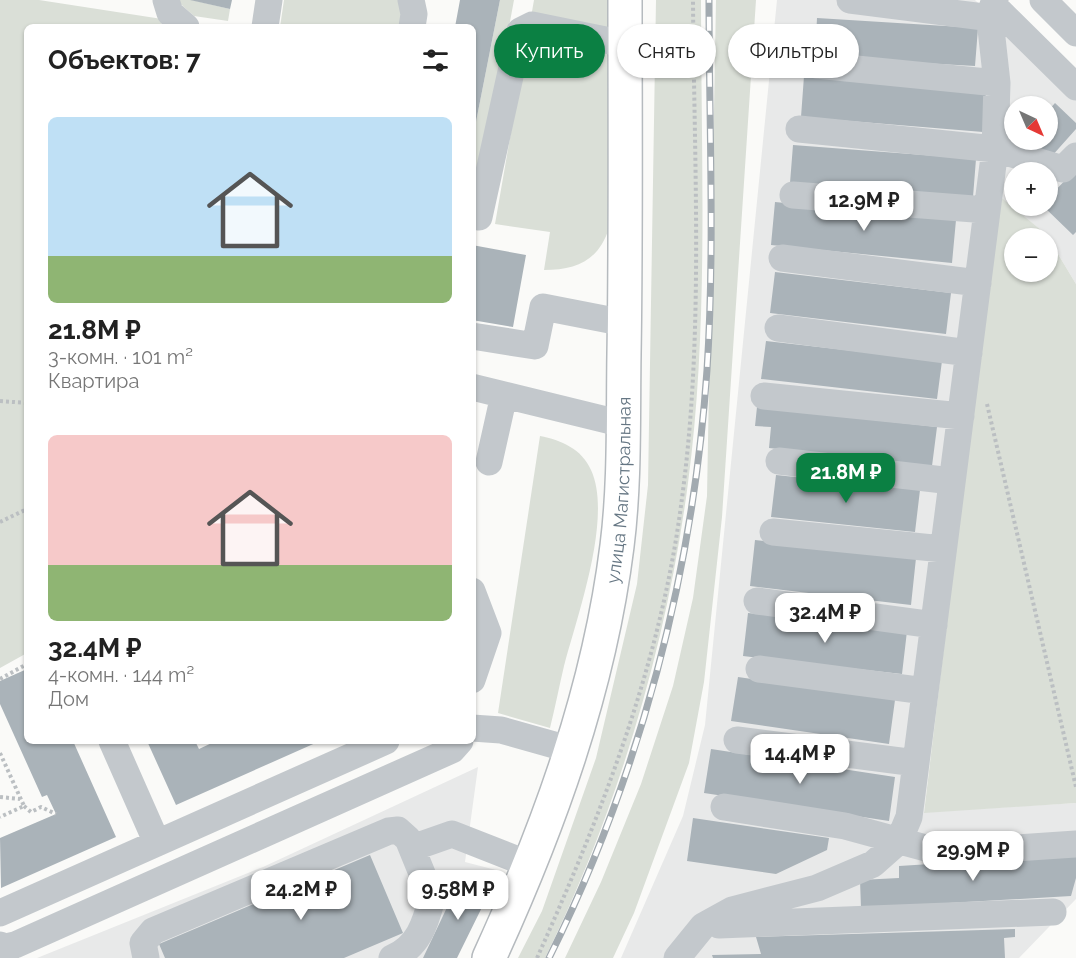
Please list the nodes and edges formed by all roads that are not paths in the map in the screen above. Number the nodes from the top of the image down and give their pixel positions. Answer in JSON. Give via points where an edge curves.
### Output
{"nodes":[{"id":1,"x":166,"y":0,"type":"edge"},
{"id":2,"x":269,"y":0,"type":"edge"},
{"id":3,"x":411,"y":0,"type":"edge"},
{"id":4,"x":625,"y":0,"type":"edge"},
{"id":5,"x":850,"y":0,"type":"edge"},
{"id":6,"x":1043,"y":0,"type":"edge"},
{"id":7,"x":993,"y":8,"type":"edge"},
{"id":8,"x":183,"y":24,"type":"edge"},
{"id":9,"x":265,"y":24,"type":"edge"},
{"id":10,"x":412,"y":24,"type":"edge"},
{"id":11,"x":625,"y":24,"type":"edge"},
{"id":12,"x":1076,"y":33,"type":"edge"},
{"id":13,"x":617,"y":42,"type":"edge"},
{"id":14,"x":859,"y":69,"type":"edge"},
{"id":15,"x":625,"y":78,"type":"edge"},
{"id":16,"x":997,"y":83,"type":"junction"},
{"id":17,"x":1076,"y":87,"type":"edge"},
{"id":18,"x":799,"y":129,"type":"dead end"},
{"id":19,"x":995,"y":149,"type":"junction"},
{"id":20,"x":1076,"y":156,"type":"edge"},
{"id":21,"x":793,"y":195,"type":"dead end"},
{"id":22,"x":987,"y":210,"type":"junction"},
{"id":23,"x":479,"y":217,"type":"dead end"},
{"id":24,"x":782,"y":258,"type":"dead end"},
{"id":25,"x":978,"y":283,"type":"junction"},
{"id":26,"x":625,"y":322,"type":"junction"},
{"id":27,"x":778,"y":328,"type":"dead end"},
{"id":28,"x":476,"y":337,"type":"edge"},
{"id":29,"x":969,"y":353,"type":"junction"},
{"id":30,"x":476,"y":388,"type":"edge"},
{"id":31,"x":504,"y":395,"type":"junction"},
{"id":32,"x":764,"y":396,"type":"dead end"},
{"id":33,"x":961,"y":416,"type":"junction"},
{"id":34,"x":623,"y":424,"type":"junction"},
{"id":35,"x":779,"y":461,"type":"dead end"},
{"id":36,"x":489,"y":462,"type":"dead end"},
{"id":37,"x":952,"y":481,"type":"junction"},
{"id":38,"x":773,"y":532,"type":"dead end"},
{"id":39,"x":944,"y":549,"type":"junction"},
{"id":40,"x":757,"y":601,"type":"dead end"},
{"id":41,"x":476,"y":602,"type":"edge"},
{"id":42,"x":934,"y":625,"type":"junction"},
{"id":43,"x":476,"y":668,"type":"edge"},
{"id":44,"x":759,"y":669,"type":"dead end"},
{"id":45,"x":925,"y":691,"type":"junction"},
{"id":46,"x":476,"y":728,"type":"edge"},
{"id":47,"x":737,"y":740,"type":"dead end"},
{"id":48,"x":113,"y":744,"type":"edge"},
{"id":49,"x":379,"y":744,"type":"edge"},
{"id":50,"x":457,"y":744,"type":"edge"},
{"id":51,"x":572,"y":750,"type":"junction"},
{"id":52,"x":916,"y":763,"type":"junction"},
{"id":53,"x":724,"y":807,"type":"dead end"},
{"id":54,"x":899,"y":841,"type":"junction"},
{"id":55,"x":157,"y":843,"type":"junction"},
{"id":56,"x":1076,"y":844,"type":"edge"},
{"id":57,"x":412,"y":848,"type":"junction"},
{"id":58,"x":531,"y":865,"type":"junction"},
{"id":59,"x":1053,"y":912,"type":"dead end"},
{"id":60,"x":0,"y":913,"type":"edge"},
{"id":61,"x":703,"y":926,"type":"junction"},
{"id":62,"x":0,"y":945,"type":"edge"},
{"id":63,"x":146,"y":958,"type":"edge"},
{"id":64,"x":392,"y":958,"type":"edge"},
{"id":65,"x":489,"y":958,"type":"edge"},
{"id":66,"x":677,"y":958,"type":"edge"}],
"edges":[{"from":1,"to":8,"type":"street","via":[[170,13]]},
{"from":2,"to":9,"type":"street"},
{"from":3,"to":10,"type":"street"},
{"from":4,"to":11,"type":"main road","name":"улица Магистральная"},
{"from":5,"to":7,"type":"street"},
{"from":6,"to":12,"type":"street"},
{"from":7,"to":16,"type":"street"},
{"from":7,"to":17,"type":"street"},
{"from":13,"to":23,"type":"street","via":[[532,25],[520,31]]},
{"from":14,"to":16,"type":"street"},
{"from":15,"to":26,"type":"main road","name":"улица Магистральная"},
{"from":16,"to":19,"type":"street"},
{"from":18,"to":19,"type":"street"},
{"from":19,"to":20,"type":"street","via":[[1063,169]]},
{"from":19,"to":22,"type":"street"},
{"from":21,"to":22,"type":"street"},
{"from":22,"to":25,"type":"street"},
{"from":24,"to":25,"type":"street"},
{"from":25,"to":29,"type":"street"},
{"from":26,"to":28,"type":"street","via":[[543,307],[535,346]]},
{"from":26,"to":34,"type":"main road","name":"улица Магистральная"},
{"from":27,"to":29,"type":"street"},
{"from":29,"to":33,"type":"street"},
{"from":30,"to":31,"type":"street"},
{"from":31,"to":34,"type":"street"},
{"from":31,"to":36,"type":"street"},
{"from":32,"to":33,"type":"street"},
{"from":33,"to":37,"type":"street"},
{"from":34,"to":51,"type":"main road","name":"улица Магистральная","via":[[617,546],[597,651]]},
{"from":35,"to":37,"type":"street"},
{"from":37,"to":39,"type":"street"},
{"from":38,"to":39,"type":"street"},
{"from":39,"to":42,"type":"street"},
{"from":40,"to":42,"type":"street"},
{"from":41,"to":43,"type":"street","via":[[488,633]]},
{"from":42,"to":45,"type":"street"},
{"from":44,"to":45,"type":"street"},
{"from":45,"to":52,"type":"street"},
{"from":46,"to":51,"type":"street","via":[[501,730]]},
{"from":47,"to":52,"type":"street"},
{"from":48,"to":55,"type":"street"},
{"from":49,"to":55,"type":"street"},
{"from":50,"to":62,"type":"street","via":[[452,750],[15,945]]},
{"from":51,"to":58,"type":"main road","name":"улица Магистральная"},
{"from":52,"to":54,"type":"street","via":[[909,817]]},
{"from":53,"to":54,"type":"street","via":[[845,826]]},
{"from":54,"to":56,"type":"street","via":[[944,853]]},
{"from":54,"to":61,"type":"street","via":[[873,864],[844,878],[732,910]]},
{"from":55,"to":60,"type":"street"},
{"from":57,"to":58,"type":"street","via":[[452,834]]},
{"from":57,"to":63,"type":"street","via":[[404,833],[389,831],[153,931],[143,943]]},
{"from":57,"to":64,"type":"street","via":[[432,898],[411,948]]},
{"from":58,"to":65,"type":"main road","name":"улица Магистральная"},
{"from":59,"to":61,"type":"street"},
{"from":61,"to":66,"type":"street"}]}
